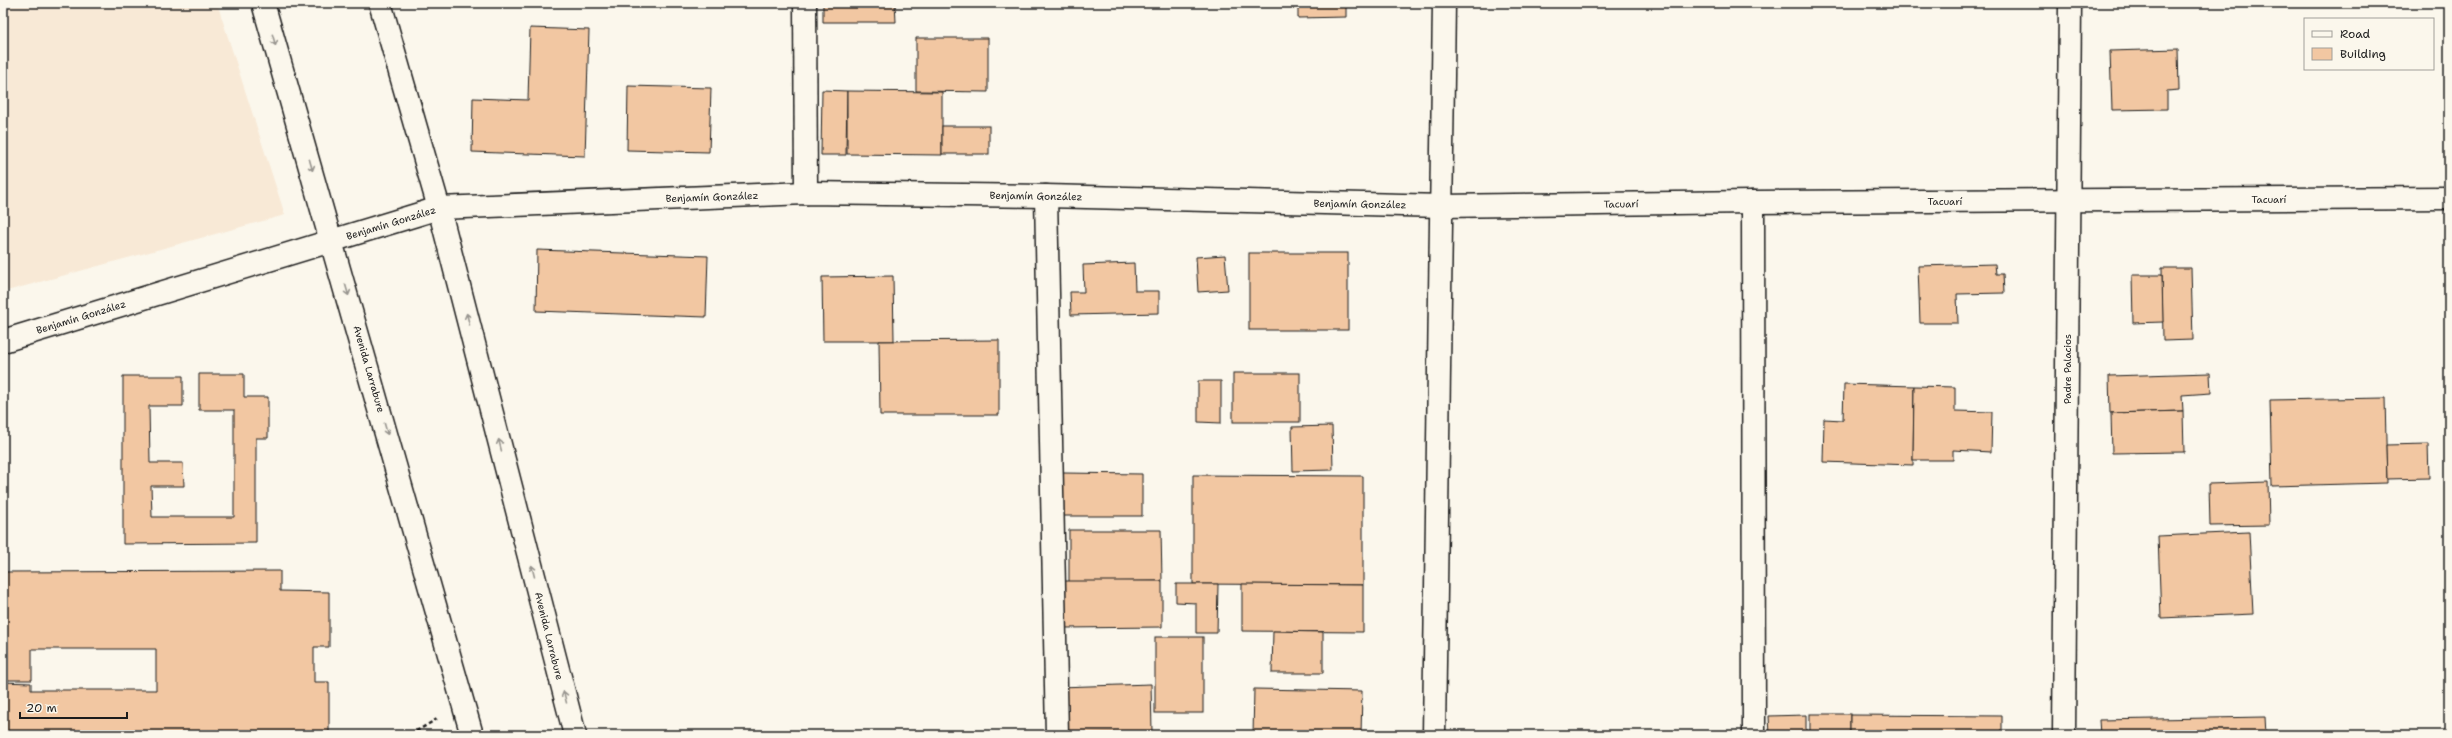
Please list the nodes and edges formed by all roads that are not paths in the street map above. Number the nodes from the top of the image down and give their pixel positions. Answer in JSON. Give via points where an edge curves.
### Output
{"nodes":[{"id":1,"x":263,"y":3,"type":"edge"},
{"id":2,"x":380,"y":3,"type":"edge"},
{"id":3,"x":805,"y":3,"type":"edge"},
{"id":4,"x":1444,"y":3,"type":"edge"},
{"id":5,"x":2070,"y":3,"type":"edge"},
{"id":6,"x":806,"y":193,"type":"junction"},
{"id":7,"x":1046,"y":196,"type":"junction"},
{"id":8,"x":2449,"y":198,"type":"edge"},
{"id":9,"x":2068,"y":200,"type":"junction"},
{"id":10,"x":1753,"y":202,"type":"junction"},
{"id":11,"x":1442,"y":206,"type":"junction"},
{"id":12,"x":439,"y":208,"type":"junction"},
{"id":13,"x":333,"y":240,"type":"junction"},
{"id":14,"x":3,"y":341,"type":"edge"},
{"id":15,"x":472,"y":735,"type":"edge"},
{"id":16,"x":575,"y":735,"type":"edge"},
{"id":17,"x":1056,"y":735,"type":"edge"},
{"id":18,"x":1434,"y":735,"type":"edge"},
{"id":19,"x":1754,"y":735,"type":"edge"},
{"id":20,"x":2064,"y":735,"type":"edge"}],
"edges":[{"from":1,"to":13,"type":"street","name":"Avenida Larrabure","one_way":true},
{"from":2,"to":12,"type":"street","name":"Avenida Larrabure"},
{"from":3,"to":6,"type":"street"},
{"from":4,"to":11,"type":"street"},
{"from":5,"to":9,"type":"street","name":"Padre Palacios"},
{"from":6,"to":7,"type":"street","name":"Benjamín González"},
{"from":6,"to":12,"type":"street","name":"Benjamín González"},
{"from":7,"to":11,"type":"street","name":"Benjamín González"},
{"from":7,"to":17,"type":"street"},
{"from":8,"to":9,"type":"street","name":"Tacuarí"},
{"from":9,"to":10,"type":"street","name":"Tacuarí"},
{"from":9,"to":20,"type":"street","name":"Padre Palacios"},
{"from":10,"to":11,"type":"street","name":"Tacuarí"},
{"from":10,"to":19,"type":"street"},
{"from":11,"to":18,"type":"street"},
{"from":12,"to":13,"type":"street","name":"Benjamín González"},
{"from":16,"to":12,"type":"street","name":"Avenida Larrabure","one_way":true},
{"from":13,"to":14,"type":"street","name":"Benjamín González"},
{"from":13,"to":15,"type":"street","name":"Avenida Larrabure","one_way":true}]}
